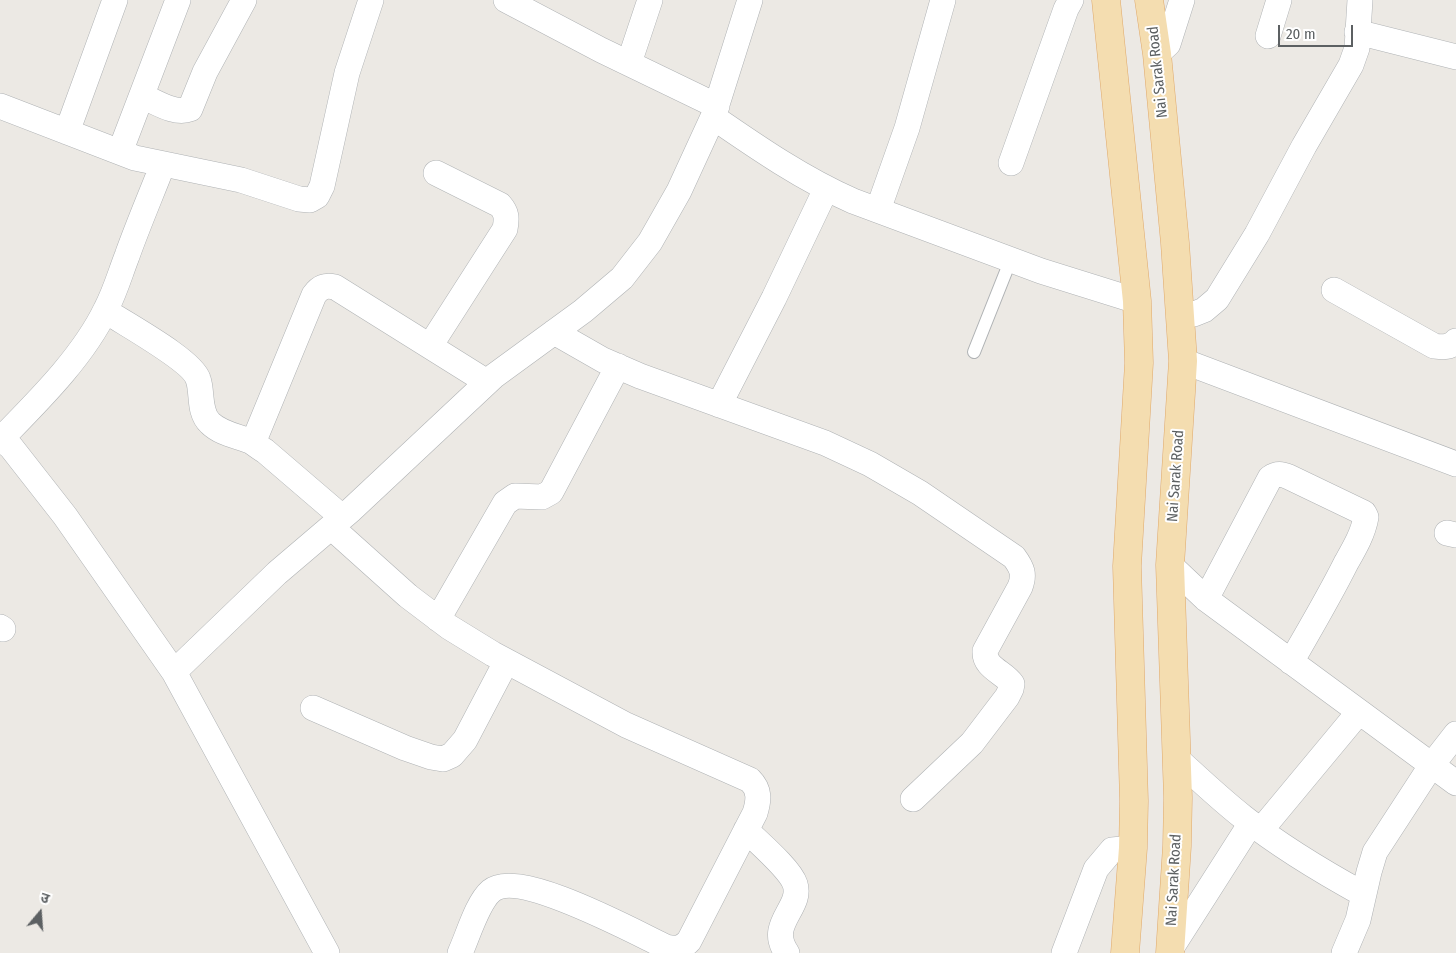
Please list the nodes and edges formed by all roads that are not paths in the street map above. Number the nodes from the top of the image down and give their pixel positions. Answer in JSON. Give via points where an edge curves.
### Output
{"nodes":[{"id":1,"x":114,"y":0,"type":"edge"},
{"id":2,"x":178,"y":0,"type":"edge"},
{"id":3,"x":244,"y":0,"type":"edge"},
{"id":4,"x":371,"y":0,"type":"edge"},
{"id":5,"x":506,"y":0,"type":"edge"},
{"id":6,"x":650,"y":0,"type":"edge"},
{"id":7,"x":750,"y":0,"type":"edge"},
{"id":8,"x":943,"y":0,"type":"edge"},
{"id":9,"x":1071,"y":0,"type":"edge"},
{"id":10,"x":1106,"y":0,"type":"edge"},
{"id":11,"x":1149,"y":0,"type":"edge"},
{"id":12,"x":1182,"y":0,"type":"edge"},
{"id":13,"x":1279,"y":0,"type":"edge"},
{"id":14,"x":1360,"y":0,"type":"edge"},
{"id":15,"x":1357,"y":32,"type":"junction"},
{"id":16,"x":1268,"y":36,"type":"dead end"},
{"id":17,"x":1157,"y":54,"type":"junction"},
{"id":18,"x":1456,"y":56,"type":"edge"},
{"id":19,"x":628,"y":64,"type":"junction"},
{"id":20,"x":142,"y":96,"type":"junction"},
{"id":21,"x":0,"y":106,"type":"edge"},
{"id":22,"x":715,"y":112,"type":"junction"},
{"id":23,"x":67,"y":132,"type":"junction"},
{"id":24,"x":120,"y":152,"type":"junction"},
{"id":25,"x":1011,"y":163,"type":"dead end"},
{"id":26,"x":163,"y":164,"type":"junction"},
{"id":27,"x":436,"y":173,"type":"dead end"},
{"id":28,"x":826,"y":189,"type":"junction"},
{"id":29,"x":878,"y":210,"type":"junction"},
{"id":30,"x":1011,"y":259,"type":"junction"},
{"id":31,"x":1334,"y":290,"type":"dead end"},
{"id":32,"x":1137,"y":301,"type":"junction"},
{"id":33,"x":106,"y":311,"type":"junction"},
{"id":34,"x":1179,"y":314,"type":"junction"},
{"id":35,"x":554,"y":332,"type":"junction"},
{"id":36,"x":1456,"y":341,"type":"edge"},
{"id":37,"x":430,"y":346,"type":"junction"},
{"id":38,"x":974,"y":352,"type":"dead end"},
{"id":39,"x":1183,"y":361,"type":"junction"},
{"id":40,"x":618,"y":366,"type":"junction"},
{"id":41,"x":488,"y":382,"type":"junction"},
{"id":42,"x":720,"y":405,"type":"junction"},
{"id":43,"x":0,"y":438,"type":"edge"},
{"id":44,"x":253,"y":443,"type":"junction"},
{"id":45,"x":1456,"y":464,"type":"edge"},
{"id":46,"x":337,"y":522,"type":"junction"},
{"id":47,"x":1170,"y":565,"type":"junction"},
{"id":48,"x":1206,"y":599,"type":"junction"},
{"id":49,"x":438,"y":619,"type":"junction"},
{"id":50,"x":506,"y":662,"type":"junction"},
{"id":51,"x":1291,"y":662,"type":"junction"},
{"id":52,"x":174,"y":672,"type":"junction"},
{"id":53,"x":313,"y":708,"type":"dead end"},
{"id":54,"x":1360,"y":712,"type":"junction"},
{"id":55,"x":1456,"y":734,"type":"edge"},
{"id":56,"x":1176,"y":758,"type":"junction"},
{"id":57,"x":1431,"y":766,"type":"junction"},
{"id":58,"x":1456,"y":783,"type":"edge"},
{"id":59,"x":913,"y":799,"type":"dead end"},
{"id":60,"x":1256,"y":826,"type":"junction"},
{"id":61,"x":746,"y":830,"type":"junction"},
{"id":62,"x":1133,"y":848,"type":"junction"},
{"id":63,"x":1363,"y":894,"type":"junction"},
{"id":64,"x":1170,"y":951,"type":"edge"},
{"id":65,"x":328,"y":953,"type":"edge"},
{"id":66,"x":460,"y":953,"type":"edge"},
{"id":67,"x":787,"y":953,"type":"edge"},
{"id":68,"x":1064,"y":953,"type":"edge"},
{"id":69,"x":1125,"y":953,"type":"edge"},
{"id":70,"x":1344,"y":953,"type":"edge"}],
"edges":[{"from":1,"to":23,"type":"street"},
{"from":2,"to":20,"type":"street"},
{"from":3,"to":20,"type":"street","via":[[205,72],[190,109],[176,110]]},
{"from":4,"to":26,"type":"street","via":[[346,73],[322,186],[317,196],[310,200],[299,199],[241,180]]},
{"from":5,"to":19,"type":"street"},
{"from":6,"to":19,"type":"street"},
{"from":7,"to":22,"type":"street"},
{"from":8,"to":29,"type":"street","via":[[906,128]]},
{"from":9,"to":25,"type":"street"},
{"from":10,"to":32,"type":"main road"},
{"from":11,"to":17,"type":"main road","name":"Nai Sarak Road"},
{"from":12,"to":17,"type":"street","via":[[1168,44]]},
{"from":13,"to":16,"type":"street"},
{"from":14,"to":15,"type":"street"},
{"from":15,"to":18,"type":"street"},
{"from":15,"to":34,"type":"street","via":[[1357,48],[1351,65],[1217,299],[1194,314]]},
{"from":17,"to":34,"type":"main road","name":"Nai Sarak Road"},
{"from":19,"to":22,"type":"street"},
{"from":20,"to":24,"type":"street"},
{"from":21,"to":23,"type":"street"},
{"from":22,"to":28,"type":"street","via":[[763,152]]},
{"from":22,"to":35,"type":"street","via":[[679,190],[650,242],[622,278]]},
{"from":23,"to":24,"type":"street"},
{"from":24,"to":26,"type":"street"},
{"from":26,"to":33,"type":"street"},
{"from":27,"to":37,"type":"street","via":[[500,205],[507,219],[505,229]]},
{"from":28,"to":29,"type":"street"},
{"from":28,"to":42,"type":"street"},
{"from":29,"to":30,"type":"street"},
{"from":30,"to":32,"type":"street"},
{"from":30,"to":38,"type":"lane"},
{"from":31,"to":36,"type":"street","via":[[1434,346],[1445,347]]},
{"from":32,"to":62,"type":"main road","via":[[1139,363],[1127,566]]},
{"from":33,"to":43,"type":"street","via":[[41,398]]},
{"from":33,"to":44,"type":"street","via":[[192,370],[198,379],[206,419],[212,425]]},
{"from":34,"to":39,"type":"main road","name":"Nai Sarak Road"},
{"from":35,"to":40,"type":"street"},
{"from":35,"to":41,"type":"street"},
{"from":37,"to":41,"type":"street"},
{"from":37,"to":44,"type":"street","via":[[334,287],[320,288],[314,294]]},
{"from":39,"to":45,"type":"street"},
{"from":39,"to":47,"type":"main road","name":"Nai Sarak Road"},
{"from":40,"to":42,"type":"street"},
{"from":40,"to":49,"type":"street","via":[[551,492],[542,497],[515,496],[505,503]]},
{"from":41,"to":46,"type":"street"},
{"from":42,"to":59,"type":"street","via":[[824,443],[870,464],[920,493],[1014,558],[1022,568],[1024,576],[1020,587],[985,651],[987,663],[1008,678],[1011,689],[972,743]]},
{"from":43,"to":52,"type":"street","via":[[11,447],[66,516]]},
{"from":44,"to":46,"type":"street","via":[[278,461]]},
{"from":46,"to":49,"type":"street","via":[[408,596]]},
{"from":46,"to":52,"type":"street","via":[[277,573]]},
{"from":47,"to":48,"type":"street"},
{"from":47,"to":56,"type":"main road","name":"Nai Sarak Road"},
{"from":48,"to":51,"type":"street"},
{"from":48,"to":51,"type":"street","via":[[1274,475],[1289,477],[1364,513],[1365,526],[1338,581]]},
{"from":49,"to":50,"type":"street"},
{"from":50,"to":53,"type":"street","via":[[465,740],[452,755],[444,758],[405,748]]},
{"from":50,"to":61,"type":"street","via":[[626,725],[750,780],[758,795],[755,813]]},
{"from":51,"to":54,"type":"street"},
{"from":52,"to":65,"type":"street"},
{"from":54,"to":57,"type":"street"},
{"from":54,"to":60,"type":"street"},
{"from":55,"to":57,"type":"street"},
{"from":56,"to":60,"type":"street"},
{"from":56,"to":64,"type":"main road","name":"Nai Sarak Road","via":[[1177,846]]},
{"from":57,"to":58,"type":"street"},
{"from":57,"to":63,"type":"street","via":[[1375,852]]},
{"from":60,"to":63,"type":"street"},
{"from":60,"to":64,"type":"street"},
{"from":61,"to":66,"type":"street","via":[[689,941],[682,948],[666,947],[597,914],[538,892],[505,885],[490,892],[484,900]]},
{"from":61,"to":67,"type":"street","via":[[792,877],[796,887],[779,936]]},
{"from":62,"to":68,"type":"street","via":[[1112,850],[1096,869]]},
{"from":62,"to":69,"type":"main road"},
{"from":63,"to":70,"type":"street","via":[[1358,920]]}]}
